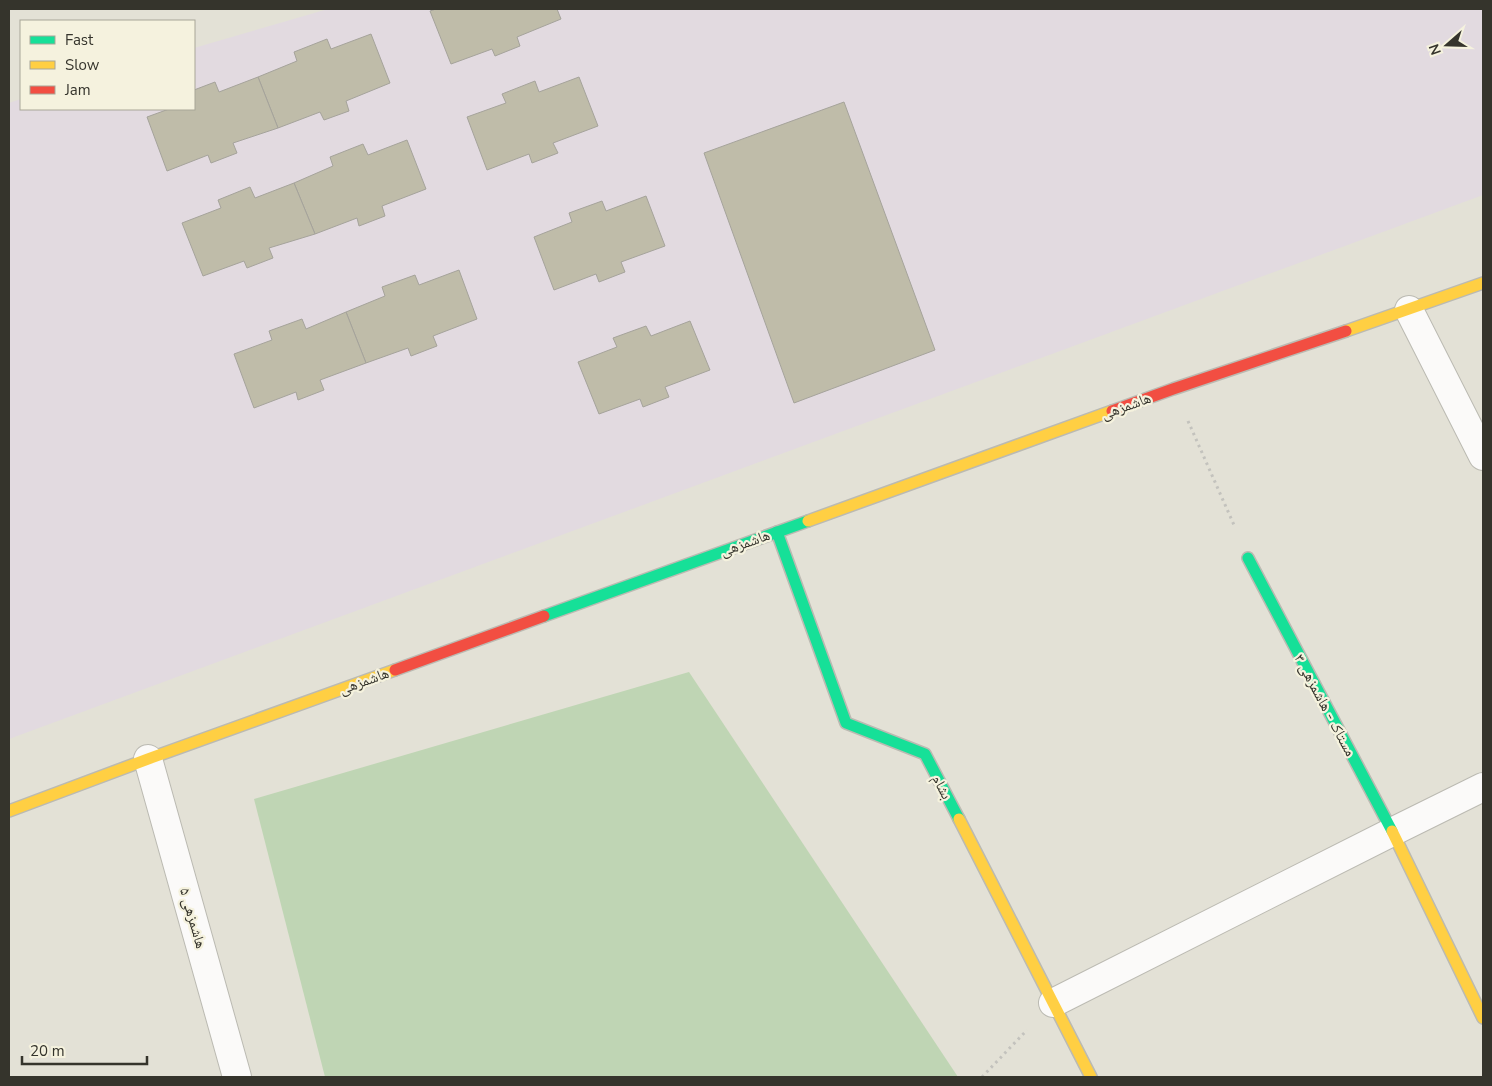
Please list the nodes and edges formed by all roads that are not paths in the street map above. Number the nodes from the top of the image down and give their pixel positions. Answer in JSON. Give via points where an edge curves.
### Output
{"nodes":[{"id":1,"x":1483,"y":283,"type":"edge"},
{"id":2,"x":1409,"y":310,"type":"junction"},
{"id":3,"x":1483,"y":456,"type":"edge"},
{"id":4,"x":777,"y":532,"type":"junction"},
{"id":5,"x":1248,"y":558,"type":"road end"},
{"id":6,"x":148,"y":759,"type":"junction"},
{"id":7,"x":1483,"y":787,"type":"edge"},
{"id":8,"x":9,"y":811,"type":"edge"},
{"id":9,"x":1392,"y":832,"type":"junction"},
{"id":10,"x":1053,"y":1002,"type":"junction"},
{"id":11,"x":1483,"y":1018,"type":"edge"},
{"id":12,"x":237,"y":1077,"type":"edge"},
{"id":13,"x":1091,"y":1077,"type":"edge"}],
"edges":[{"from":1,"to":2,"type":"street","name":"هاشمزهی"},
{"from":2,"to":3,"type":"street"},
{"from":2,"to":4,"type":"street","name":"هاشمزهی","via":[[1173,389]]},
{"from":4,"to":6,"type":"street","name":"هاشمزهی"},
{"from":4,"to":10,"type":"street","name":"بشام","via":[[846,723],[925,754]]},
{"from":5,"to":9,"type":"street","name":"مستاک - هاشمزهی ۳"},
{"from":6,"to":8,"type":"street","name":"هاشمزهی"},
{"from":6,"to":12,"type":"street","name":"هاشمزهی ۵"},
{"from":7,"to":9,"type":"street"},
{"from":9,"to":10,"type":"street"},
{"from":9,"to":11,"type":"street","name":"مستاک - هاشمزهی ۳"},
{"from":10,"to":13,"type":"street","name":"بشام"}]}
